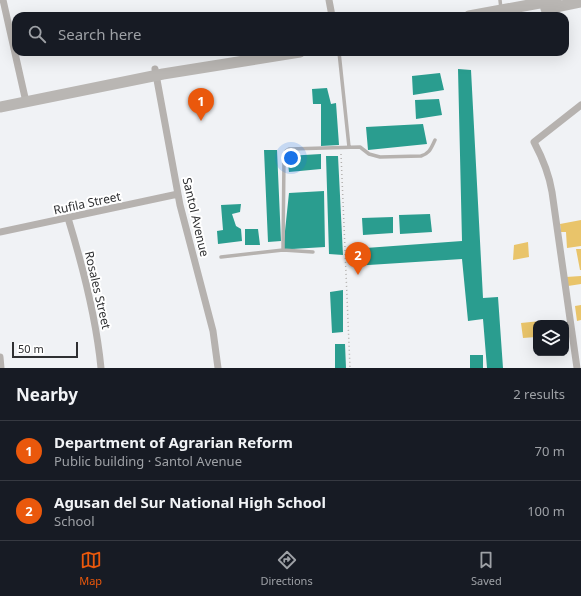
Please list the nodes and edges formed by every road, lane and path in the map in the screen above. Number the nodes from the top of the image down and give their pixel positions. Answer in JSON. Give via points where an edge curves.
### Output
{"nodes":[{"id":1,"x":3,"y":0,"type":"edge"},
{"id":2,"x":329,"y":0,"type":"edge"},
{"id":3,"x":556,"y":0,"type":"edge"},
{"id":4,"x":581,"y":2,"type":"edge"},
{"id":5,"x":502,"y":9,"type":"edge"},
{"id":6,"x":331,"y":12,"type":"edge"},
{"id":7,"x":488,"y":12,"type":"edge"},
{"id":8,"x":12,"y":40,"type":"edge"},
{"id":9,"x":15,"y":56,"type":"edge"},
{"id":10,"x":238,"y":56,"type":"edge"},
{"id":11,"x":271,"y":56,"type":"edge"},
{"id":12,"x":339,"y":56,"type":"edge"},
{"id":13,"x":156,"y":72,"type":"junction"},
{"id":14,"x":25,"y":99,"type":"junction"},
{"id":15,"x":0,"y":100,"type":"edge"},
{"id":16,"x":581,"y":105,"type":"edge"},
{"id":17,"x":0,"y":107,"type":"edge"},
{"id":18,"x":435,"y":140,"type":"dead end"},
{"id":19,"x":349,"y":147,"type":"junction"},
{"id":20,"x":341,"y":148,"type":"junction"},
{"id":21,"x":178,"y":194,"type":"junction"},
{"id":22,"x":68,"y":218,"type":"junction"},
{"id":23,"x":0,"y":232,"type":"edge"},
{"id":24,"x":282,"y":250,"type":"junction"},
{"id":25,"x":313,"y":252,"type":"dead end"},
{"id":26,"x":221,"y":257,"type":"dead end"},
{"id":27,"x":0,"y":357,"type":"edge"},
{"id":28,"x":1,"y":368,"type":"edge"},
{"id":29,"x":100,"y":368,"type":"edge"},
{"id":30,"x":218,"y":368,"type":"edge"},
{"id":31,"x":350,"y":368,"type":"edge"},
{"id":32,"x":577,"y":368,"type":"edge"}],
"edges":[{"from":1,"to":8,"type":"street"},
{"from":2,"to":6,"type":"street"},
{"from":3,"to":5,"type":"main road"},
{"from":4,"to":5,"type":"main road"},
{"from":5,"to":7,"type":"main road"},
{"from":9,"to":14,"type":"street"},
{"from":10,"to":13,"type":"main road"},
{"from":11,"to":13,"type":"main road"},
{"from":12,"to":19,"type":"lane"},
{"from":13,"to":14,"type":"main road"},
{"from":13,"to":21,"type":"street","name":"Santol Avenue"},
{"from":14,"to":15,"type":"main road"},
{"from":14,"to":17,"type":"main road"},
{"from":16,"to":32,"type":"street","via":[[534,142],[549,174]]},
{"from":18,"to":19,"type":"lane","via":[[430,151],[421,156],[380,157],[369,154],[360,147]]},
{"from":19,"to":20,"type":"lane"},
{"from":20,"to":24,"type":"lane","via":[[289,149],[284,154]]},
{"from":20,"to":31,"type":"path"},
{"from":21,"to":22,"type":"street","name":"Rufila Street"},
{"from":21,"to":30,"type":"street","name":"Santol Avenue","via":[[213,331]]},
{"from":22,"to":23,"type":"street","name":"Rufila Street"},
{"from":22,"to":29,"type":"street","name":"Rosales Street","via":[[86,278]]},
{"from":24,"to":25,"type":"lane"},
{"from":24,"to":26,"type":"lane"},
{"from":27,"to":28,"type":"street"}]}
